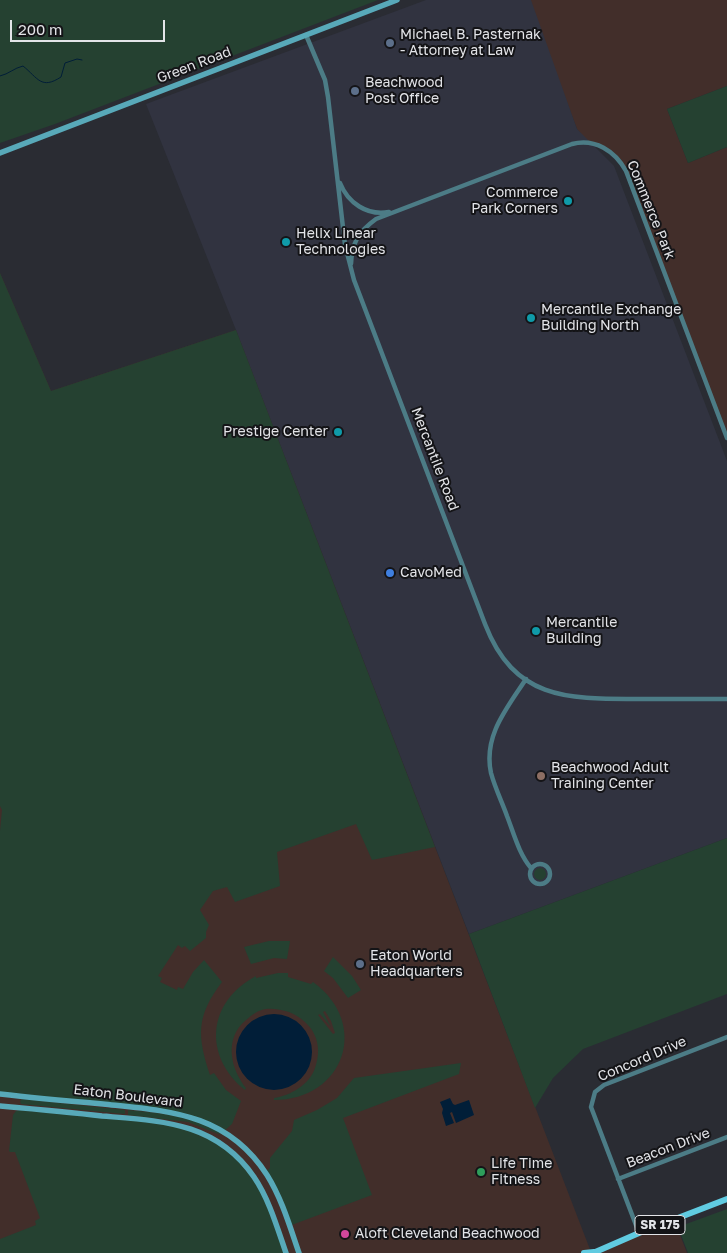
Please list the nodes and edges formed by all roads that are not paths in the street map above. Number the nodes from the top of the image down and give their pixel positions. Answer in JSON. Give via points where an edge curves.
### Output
{"nodes":[{"id":1,"x":397,"y":0,"type":"edge"},
{"id":2,"x":306,"y":35,"type":"junction"},
{"id":3,"x":0,"y":153,"type":"edge"},
{"id":4,"x":338,"y":177,"type":"junction"},
{"id":5,"x":395,"y":211,"type":"junction"},
{"id":6,"x":351,"y":270,"type":"junction"},
{"id":7,"x":727,"y":438,"type":"edge"},
{"id":8,"x":526,"y":679,"type":"junction"},
{"id":9,"x":727,"y":699,"type":"edge"},
{"id":10,"x":531,"y":868,"type":"junction"},
{"id":11,"x":727,"y":1037,"type":"edge"},
{"id":12,"x":0,"y":1094,"type":"edge"},
{"id":13,"x":0,"y":1106,"type":"edge"},
{"id":14,"x":727,"y":1137,"type":"edge"},
{"id":15,"x":618,"y":1179,"type":"junction"},
{"id":16,"x":727,"y":1199,"type":"edge"},
{"id":17,"x":639,"y":1233,"type":"junction"},
{"id":18,"x":286,"y":1253,"type":"edge"},
{"id":19,"x":299,"y":1253,"type":"edge"},
{"id":20,"x":584,"y":1253,"type":"edge"},
{"id":21,"x":594,"y":1253,"type":"edge"}],
"edges":[{"from":1,"to":2,"type":"street","name":"Green Road"},
{"from":2,"to":3,"type":"street","name":"Green Road"},
{"from":2,"to":4,"type":"street","name":"Mercantile Road","via":[[326,87]]},
{"from":4,"to":5,"type":"street","name":"Commerce Park","via":[[347,196],[360,207],[377,213]]},
{"from":4,"to":6,"type":"street","name":"Mercantile Road"},
{"from":5,"to":6,"type":"street","name":"Commerce Park","via":[[376,219],[360,233],[352,249]]},
{"from":5,"to":7,"type":"street","name":"Commerce Park","via":[[579,142],[609,150],[626,171]]},
{"from":6,"to":8,"type":"street","name":"Mercantile Road","via":[[489,635],[506,662]]},
{"from":8,"to":9,"type":"street","name":"Mercantile Road","via":[[547,692],[577,698]]},
{"from":8,"to":10,"type":"street","via":[[499,719],[492,738],[490,760],[514,834],[524,860]]},
{"from":10,"to":10,"type":"street","via":[[530,877],[534,883],[544,884],[550,878],[550,869],[543,863]]},
{"from":11,"to":15,"type":"street","name":"Concord Drive","via":[[604,1085],[595,1092],[591,1107]]},
{"from":12,"to":19,"type":"street","name":"Eaton Boulevard","via":[[168,1112],[214,1126],[236,1140],[268,1176]]},
{"from":13,"to":18,"type":"street","name":"Eaton Boulevard","via":[[161,1122],[204,1134],[238,1157],[253,1176]]},
{"from":14,"to":15,"type":"street","name":"Beacon Drive"},
{"from":15,"to":17,"type":"street","name":"Concord Drive"},
{"from":16,"to":17,"type":"main road","number":"SR 175"},
{"from":17,"to":21,"type":"main road","number":"SR 175"},
{"from":20,"to":21,"type":"main road","number":"SR 175"}]}
